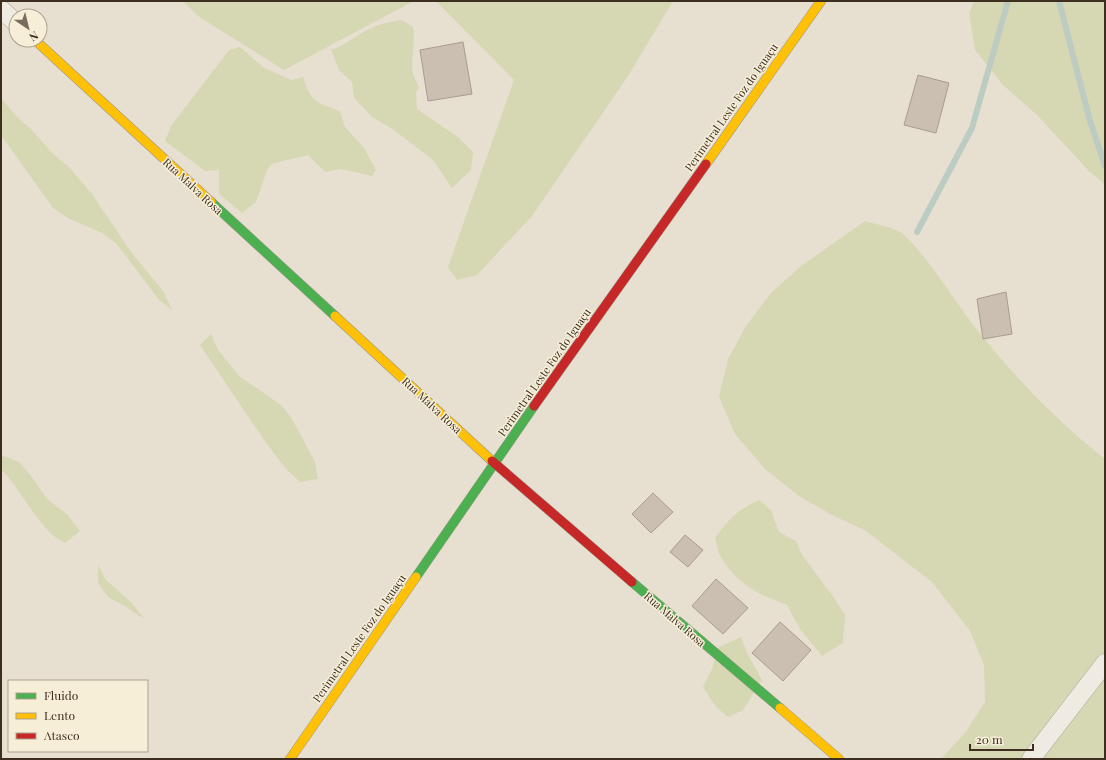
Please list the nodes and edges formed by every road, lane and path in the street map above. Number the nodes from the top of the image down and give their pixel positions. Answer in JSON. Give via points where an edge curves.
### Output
{"nodes":[{"id":1,"x":821,"y":1,"type":"edge"},
{"id":2,"x":44,"y":48,"type":"edge"},
{"id":3,"x":494,"y":463,"type":"junction"},
{"id":4,"x":1105,"y":663,"type":"edge"},
{"id":5,"x":290,"y":759,"type":"edge"},
{"id":6,"x":839,"y":759,"type":"edge"},
{"id":7,"x":1031,"y":759,"type":"edge"}],
"edges":[{"from":1,"to":3,"type":"main road","name":"Perimetral Leste Foz do Iguaçu"},
{"from":2,"to":3,"type":"main road","name":"Rua Malva Rosa"},
{"from":3,"to":5,"type":"main road","name":"Perimetral Leste Foz do Iguaçu"},
{"from":3,"to":6,"type":"main road","name":"Rua Malva Rosa"},
{"from":4,"to":7,"type":"street"}]}
